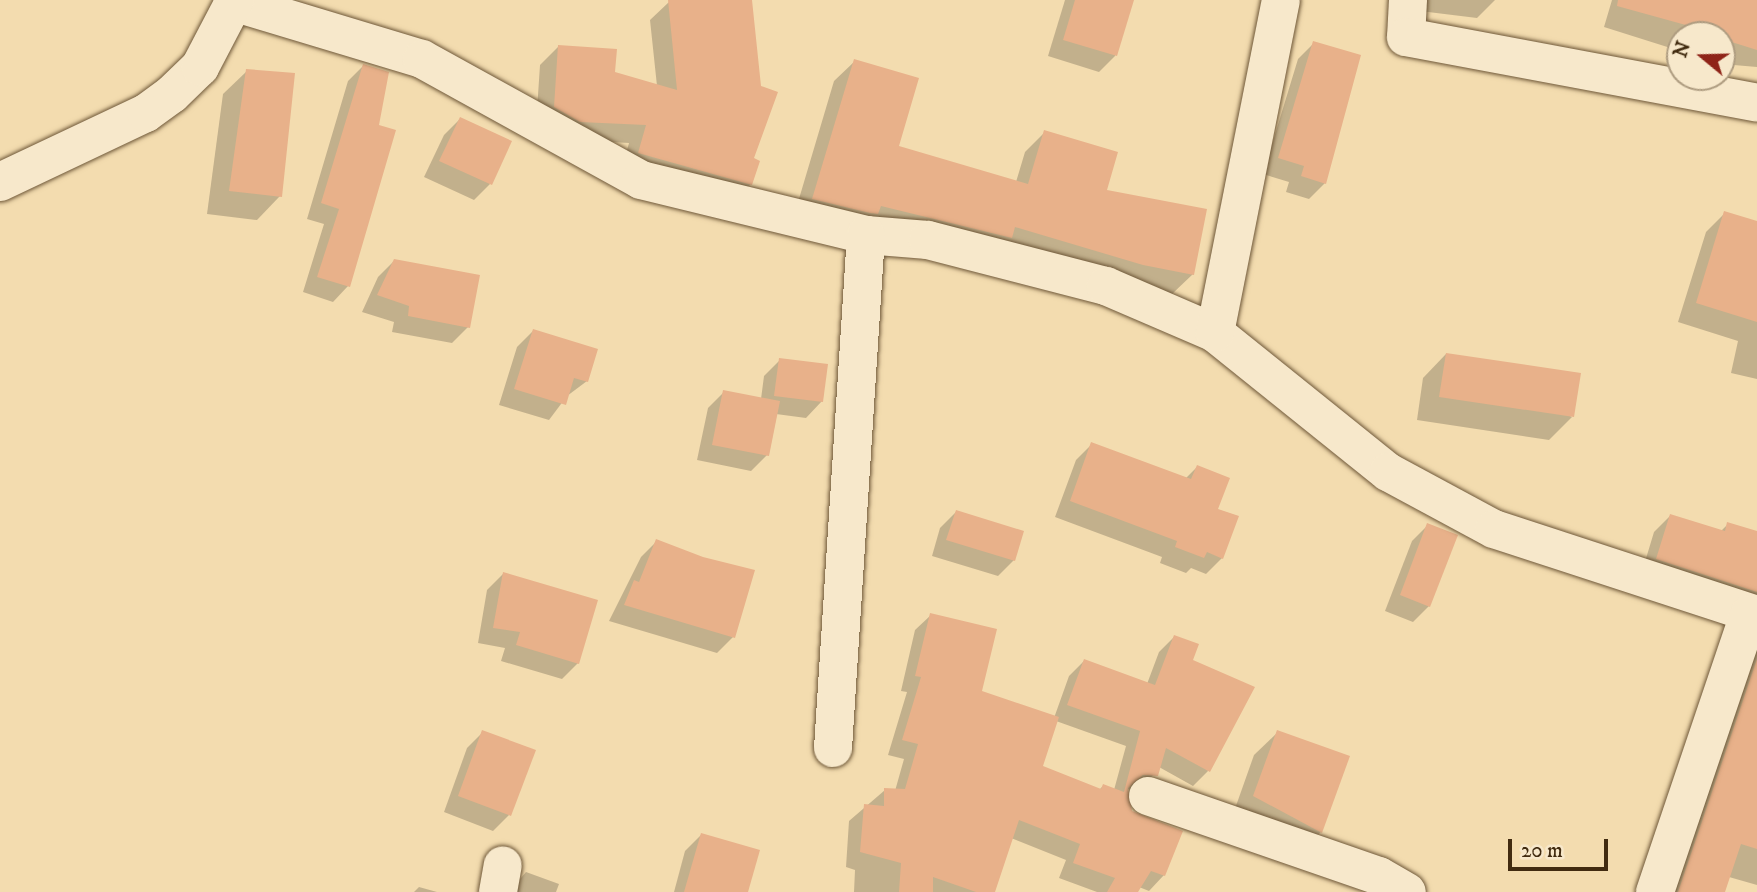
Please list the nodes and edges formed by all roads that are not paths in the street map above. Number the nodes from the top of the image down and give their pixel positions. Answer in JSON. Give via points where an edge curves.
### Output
{"nodes":[{"id":1,"x":1281,"y":0,"type":"edge"},
{"id":2,"x":1408,"y":0,"type":"edge"},
{"id":3,"x":234,"y":1,"type":"edge"},
{"id":4,"x":1757,"y":103,"type":"edge"},
{"id":5,"x":0,"y":182,"type":"edge"},
{"id":6,"x":866,"y":235,"type":"junction"},
{"id":7,"x":1215,"y":333,"type":"junction"},
{"id":8,"x":1753,"y":615,"type":"edge"},
{"id":9,"x":833,"y":748,"type":"dead end"},
{"id":10,"x":1148,"y":796,"type":"dead end"},
{"id":11,"x":1407,"y":892,"type":"edge"},
{"id":12,"x":1655,"y":892,"type":"edge"}],
"edges":[{"from":1,"to":7,"type":"street"},
{"from":2,"to":4,"type":"street","via":[[1406,37]]},
{"from":3,"to":5,"type":"street","via":[[200,67],[172,94],[146,113]]},
{"from":3,"to":6,"type":"street","via":[[422,59],[641,180]]},
{"from":6,"to":7,"type":"street","via":[[928,240],[1107,286]]},
{"from":6,"to":9,"type":"street"},
{"from":7,"to":8,"type":"street","via":[[1388,472],[1494,529]]},
{"from":8,"to":12,"type":"street"},
{"from":10,"to":11,"type":"street","via":[[1379,876]]}]}
